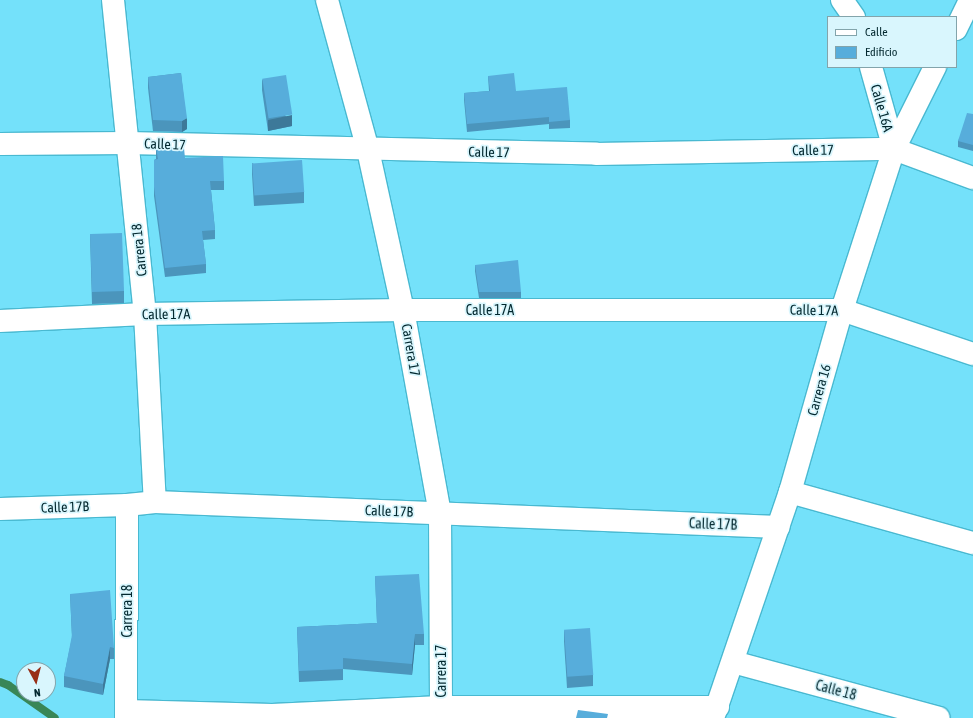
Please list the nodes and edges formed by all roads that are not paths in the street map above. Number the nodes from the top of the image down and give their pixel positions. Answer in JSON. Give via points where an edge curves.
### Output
{"nodes":[{"id":1,"x":113,"y":0,"type":"edge"},
{"id":2,"x":328,"y":0,"type":"edge"},
{"id":3,"x":842,"y":0,"type":"edge"},
{"id":4,"x":970,"y":0,"type":"edge"},
{"id":5,"x":853,"y":16,"type":"edge"},
{"id":6,"x":957,"y":27,"type":"edge"},
{"id":7,"x":871,"y":68,"type":"edge"},
{"id":8,"x":934,"y":68,"type":"edge"},
{"id":9,"x":128,"y":143,"type":"junction"},
{"id":10,"x":0,"y":144,"type":"edge"},
{"id":11,"x":894,"y":149,"type":"junction"},
{"id":12,"x":368,"y":150,"type":"junction"},
{"id":13,"x":973,"y":178,"type":"edge"},
{"id":14,"x":403,"y":310,"type":"junction"},
{"id":15,"x":842,"y":310,"type":"junction"},
{"id":16,"x":145,"y":314,"type":"junction"},
{"id":17,"x":0,"y":321,"type":"edge"},
{"id":18,"x":973,"y":354,"type":"edge"},
{"id":19,"x":790,"y":492,"type":"junction"},
{"id":20,"x":154,"y":502,"type":"junction"},
{"id":21,"x":127,"y":505,"type":"junction"},
{"id":22,"x":0,"y":509,"type":"edge"},
{"id":23,"x":440,"y":513,"type":"junction"},
{"id":24,"x":778,"y":527,"type":"junction"},
{"id":25,"x":973,"y":542,"type":"edge"},
{"id":26,"x":733,"y":662,"type":"junction"},
{"id":27,"x":441,"y":707,"type":"junction"},
{"id":28,"x":715,"y":712,"type":"edge"},
{"id":29,"x":126,"y":714,"type":"edge"},
{"id":30,"x":939,"y":718,"type":"edge"}],
"edges":[{"from":1,"to":9,"type":"street","name":"Carrera 18"},
{"from":2,"to":12,"type":"street","name":"Carrera 17"},
{"from":3,"to":5,"type":"street"},
{"from":4,"to":6,"type":"street"},
{"from":7,"to":11,"type":"street","name":"Calle 16A"},
{"from":8,"to":11,"type":"street","name":"Carrera 16"},
{"from":9,"to":10,"type":"street","name":"Calle 17"},
{"from":9,"to":12,"type":"street","name":"Calle 17"},
{"from":9,"to":16,"type":"street","name":"Carrera 18"},
{"from":11,"to":12,"type":"street","name":"Calle 17","via":[[596,154]]},
{"from":11,"to":13,"type":"street","name":"Calle 17"},
{"from":11,"to":15,"type":"street","name":"Carrera 16"},
{"from":12,"to":14,"type":"street","name":"Carrera 17"},
{"from":14,"to":15,"type":"street","name":"Calle 17A"},
{"from":14,"to":16,"type":"street","name":"Calle 17A"},
{"from":14,"to":23,"type":"street","name":"Carrera 17"},
{"from":15,"to":18,"type":"street","name":"Calle 17A"},
{"from":15,"to":19,"type":"street","name":"Carrera 16"},
{"from":16,"to":17,"type":"street","name":"Calle 17A"},
{"from":16,"to":20,"type":"street","name":"Carrera 18"},
{"from":19,"to":24,"type":"street","name":"Carrera 16"},
{"from":19,"to":25,"type":"street"},
{"from":20,"to":21,"type":"street","name":"Calle 17B"},
{"from":20,"to":23,"type":"street","name":"Calle 17B"},
{"from":21,"to":22,"type":"street","name":"Calle 17B"},
{"from":21,"to":29,"type":"street","name":"Carrera 18"},
{"from":23,"to":24,"type":"street","name":"Calle 17B"},
{"from":23,"to":27,"type":"street","name":"Carrera 17"},
{"from":24,"to":26,"type":"street","name":"Carrera 16"},
{"from":26,"to":28,"type":"street","name":"Carrera 16"},
{"from":26,"to":30,"type":"street","name":"Calle 18"},
{"from":27,"to":28,"type":"street"},
{"from":27,"to":29,"type":"street","via":[[272,715]]}]}
